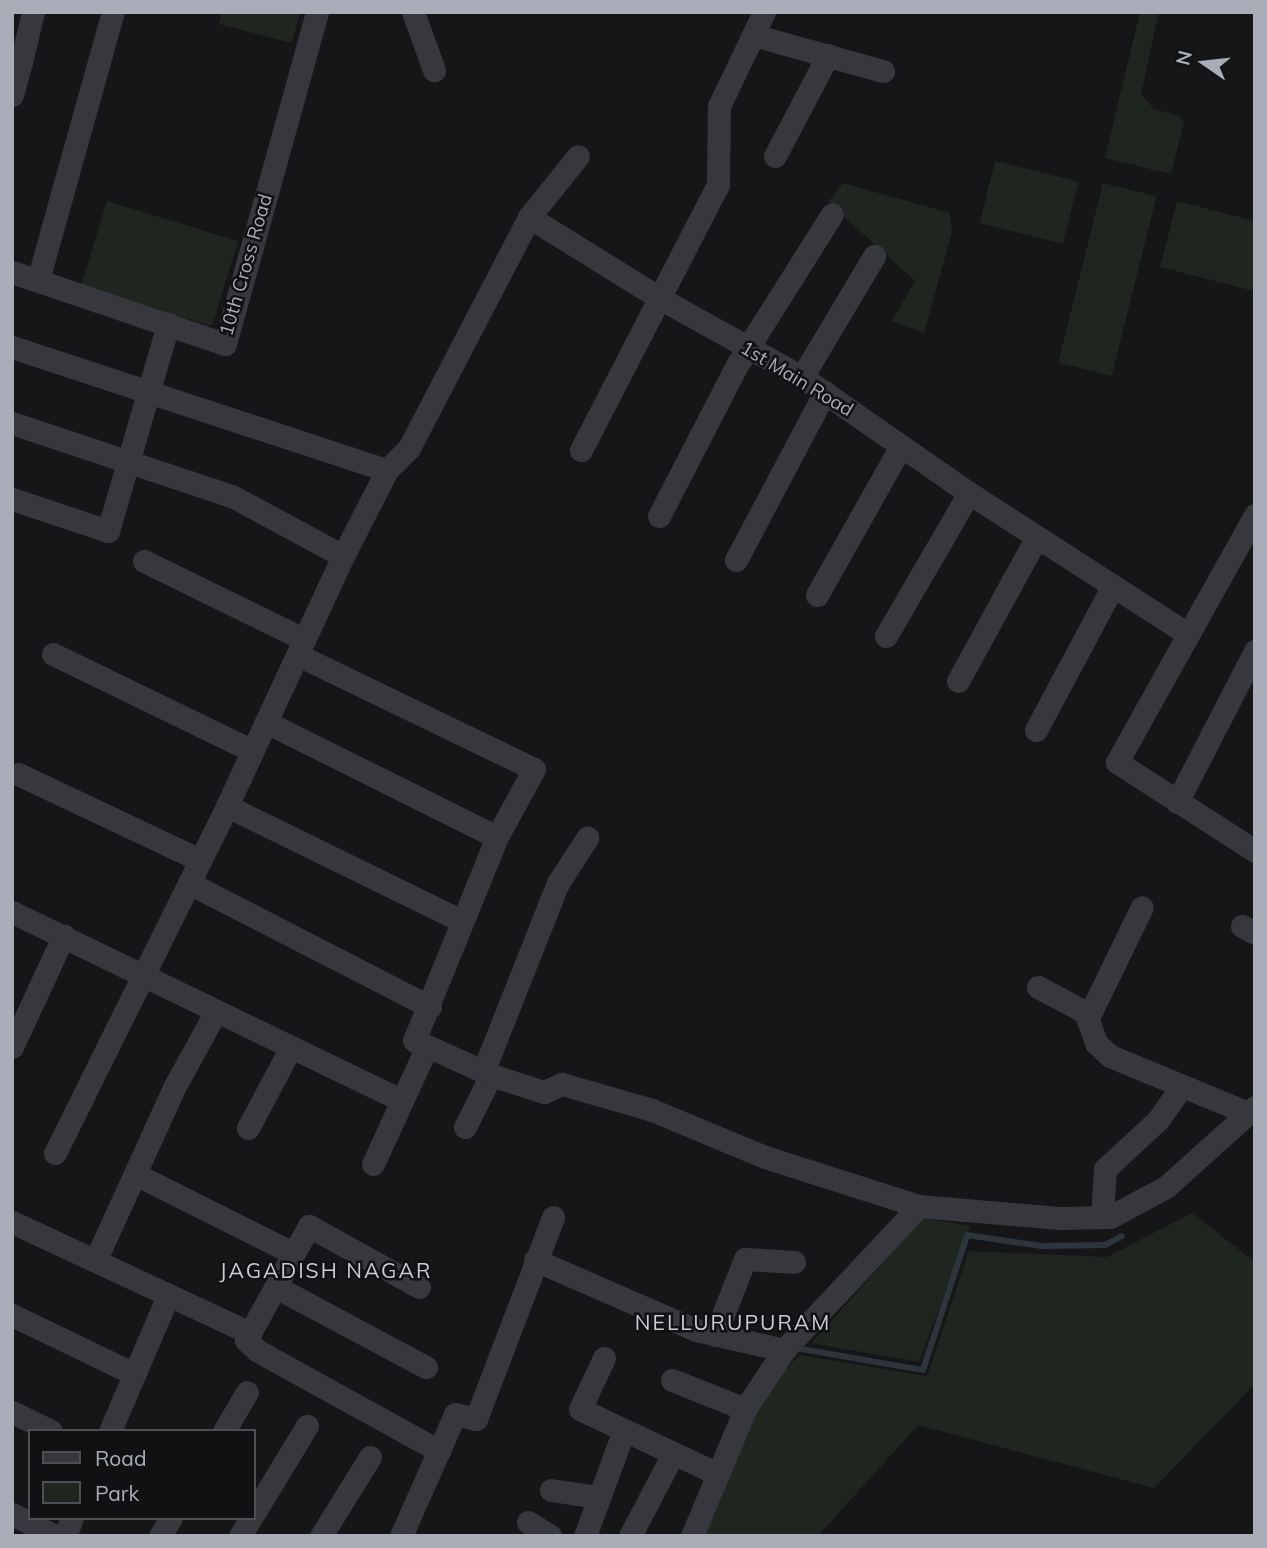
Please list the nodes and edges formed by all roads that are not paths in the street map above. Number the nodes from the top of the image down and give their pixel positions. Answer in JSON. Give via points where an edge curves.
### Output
{"nodes":[{"id":1,"x":33,"y":12,"type":"edge"},
{"id":2,"x":113,"y":12,"type":"edge"},
{"id":3,"x":317,"y":12,"type":"edge"},
{"id":4,"x":413,"y":12,"type":"edge"},
{"id":5,"x":764,"y":12,"type":"edge"},
{"id":6,"x":753,"y":35,"type":"junction"},
{"id":7,"x":828,"y":55,"type":"junction"},
{"id":8,"x":17,"y":60,"type":"edge"},
{"id":9,"x":433,"y":69,"type":"dead end"},
{"id":10,"x":883,"y":71,"type":"dead end"},
{"id":11,"x":12,"y":95,"type":"edge"},
{"id":12,"x":578,"y":156,"type":"dead end"},
{"id":13,"x":775,"y":156,"type":"dead end"},
{"id":14,"x":832,"y":214,"type":"dead end"},
{"id":15,"x":529,"y":217,"type":"junction"},
{"id":16,"x":874,"y":256,"type":"dead end"},
{"id":17,"x":12,"y":272,"type":"edge"},
{"id":18,"x":38,"y":279,"type":"junction"},
{"id":19,"x":661,"y":299,"type":"junction"},
{"id":20,"x":168,"y":324,"type":"junction"},
{"id":21,"x":12,"y":347,"type":"edge"},
{"id":22,"x":750,"y":351,"type":"junction"},
{"id":23,"x":802,"y":377,"type":"junction"},
{"id":24,"x":149,"y":392,"type":"junction"},
{"id":25,"x":825,"y":392,"type":"junction"},
{"id":26,"x":12,"y":423,"type":"edge"},
{"id":27,"x":901,"y":446,"type":"junction"},
{"id":28,"x":581,"y":450,"type":"dead end"},
{"id":29,"x":129,"y":461,"type":"junction"},
{"id":30,"x":387,"y":470,"type":"junction"},
{"id":31,"x":969,"y":493,"type":"junction"},
{"id":32,"x":12,"y":499,"type":"edge"},
{"id":33,"x":1255,"y":515,"type":"edge"},
{"id":34,"x":659,"y":516,"type":"dead end"},
{"id":35,"x":1037,"y":537,"type":"junction"},
{"id":36,"x":343,"y":556,"type":"junction"},
{"id":37,"x":736,"y":560,"type":"dead end"},
{"id":38,"x":144,"y":561,"type":"dead end"},
{"id":39,"x":1113,"y":586,"type":"junction"},
{"id":40,"x":817,"y":595,"type":"dead end"},
{"id":41,"x":1188,"y":634,"type":"junction"},
{"id":42,"x":886,"y":636,"type":"dead end"},
{"id":43,"x":301,"y":647,"type":"junction"},
{"id":44,"x":1255,"y":651,"type":"edge"},
{"id":45,"x":53,"y":654,"type":"dead end"},
{"id":46,"x":958,"y":681,"type":"dead end"},
{"id":47,"x":266,"y":722,"type":"junction"},
{"id":48,"x":1037,"y":730,"type":"dead end"},
{"id":49,"x":251,"y":750,"type":"junction"},
{"id":50,"x":18,"y":774,"type":"dead end"},
{"id":51,"x":1177,"y":802,"type":"junction"},
{"id":52,"x":227,"y":806,"type":"junction"},
{"id":53,"x":497,"y":838,"type":"junction"},
{"id":54,"x":587,"y":838,"type":"dead end"},
{"id":55,"x":1255,"y":850,"type":"edge"},
{"id":56,"x":200,"y":860,"type":"junction"},
{"id":57,"x":188,"y":883,"type":"junction"},
{"id":58,"x":1142,"y":907,"type":"dead end"},
{"id":59,"x":12,"y":912,"type":"edge"},
{"id":60,"x":462,"y":921,"type":"junction"},
{"id":61,"x":64,"y":935,"type":"junction"},
{"id":62,"x":142,"y":975,"type":"junction"},
{"id":63,"x":1038,"y":987,"type":"dead end"},
{"id":64,"x":430,"y":1007,"type":"junction"},
{"id":65,"x":216,"y":1011,"type":"junction"},
{"id":66,"x":1088,"y":1018,"type":"junction"},
{"id":67,"x":414,"y":1040,"type":"junction"},
{"id":68,"x":12,"y":1046,"type":"edge"},
{"id":69,"x":290,"y":1049,"type":"junction"},
{"id":70,"x":487,"y":1073,"type":"junction"},
{"id":71,"x":1182,"y":1086,"type":"junction"},
{"id":72,"x":401,"y":1100,"type":"junction"},
{"id":73,"x":1252,"y":1110,"type":"edge"},
{"id":74,"x":465,"y":1127,"type":"dead end"},
{"id":75,"x":248,"y":1128,"type":"dead end"},
{"id":76,"x":55,"y":1153,"type":"dead end"},
{"id":77,"x":373,"y":1164,"type":"dead end"},
{"id":78,"x":135,"y":1174,"type":"junction"},
{"id":79,"x":919,"y":1206,"type":"junction"},
{"id":80,"x":553,"y":1217,"type":"dead end"},
{"id":81,"x":1102,"y":1217,"type":"junction"},
{"id":82,"x":12,"y":1222,"type":"edge"},
{"id":83,"x":293,"y":1253,"type":"junction"},
{"id":84,"x":96,"y":1259,"type":"junction"},
{"id":85,"x":535,"y":1260,"type":"junction"},
{"id":86,"x":794,"y":1262,"type":"dead end"},
{"id":87,"x":276,"y":1287,"type":"junction"},
{"id":88,"x":419,"y":1287,"type":"dead end"},
{"id":89,"x":168,"y":1296,"type":"junction"},
{"id":90,"x":12,"y":1315,"type":"edge"},
{"id":91,"x":715,"y":1335,"type":"junction"},
{"id":92,"x":248,"y":1337,"type":"junction"},
{"id":93,"x":784,"y":1350,"type":"junction"},
{"id":94,"x":604,"y":1358,"type":"dead end"},
{"id":95,"x":426,"y":1367,"type":"dead end"},
{"id":96,"x":134,"y":1374,"type":"junction"},
{"id":97,"x":671,"y":1380,"type":"dead end"},
{"id":98,"x":247,"y":1392,"type":"dead end"},
{"id":99,"x":745,"y":1409,"type":"junction"},
{"id":100,"x":12,"y":1412,"type":"edge"},
{"id":101,"x":307,"y":1426,"type":"dead end"},
{"id":102,"x":47,"y":1429,"type":"edge"},
{"id":103,"x":111,"y":1429,"type":"edge"},
{"id":104,"x":225,"y":1429,"type":"edge"},
{"id":105,"x":624,"y":1430,"type":"junction"},
{"id":106,"x":439,"y":1451,"type":"junction"},
{"id":107,"x":673,"y":1454,"type":"junction"},
{"id":108,"x":370,"y":1457,"type":"dead end"},
{"id":109,"x":718,"y":1474,"type":"junction"},
{"id":110,"x":551,"y":1490,"type":"dead end"},
{"id":111,"x":597,"y":1497,"type":"junction"},
{"id":112,"x":256,"y":1510,"type":"edge"},
{"id":113,"x":12,"y":1514,"type":"edge"},
{"id":114,"x":170,"y":1520,"type":"edge"},
{"id":115,"x":250,"y":1520,"type":"edge"},
{"id":116,"x":528,"y":1522,"type":"dead end"},
{"id":117,"x":55,"y":1536,"type":"edge"},
{"id":118,"x":160,"y":1536,"type":"edge"},
{"id":119,"x":240,"y":1536,"type":"edge"},
{"id":120,"x":321,"y":1536,"type":"edge"},
{"id":121,"x":401,"y":1536,"type":"edge"},
{"id":122,"x":550,"y":1536,"type":"edge"},
{"id":123,"x":586,"y":1536,"type":"edge"},
{"id":124,"x":631,"y":1536,"type":"edge"},
{"id":125,"x":692,"y":1536,"type":"edge"}],
"edges":[{"from":1,"to":8,"type":"street"},
{"from":2,"to":18,"type":"street"},
{"from":3,"to":20,"type":"street","name":"10th Cross Road","via":[[225,344]]},
{"from":4,"to":9,"type":"street"},
{"from":5,"to":6,"type":"street"},
{"from":6,"to":7,"type":"street"},
{"from":6,"to":19,"type":"street","via":[[719,106],[718,184]]},
{"from":7,"to":10,"type":"street"},
{"from":7,"to":13,"type":"street"},
{"from":8,"to":11,"type":"street"},
{"from":12,"to":15,"type":"street"},
{"from":14,"to":22,"type":"street"},
{"from":15,"to":19,"type":"street","name":"1st Main Road"},
{"from":15,"to":30,"type":"street","via":[[409,448]]},
{"from":16,"to":23,"type":"street"},
{"from":17,"to":18,"type":"street","name":"10th Cross Road"},
{"from":18,"to":20,"type":"street","name":"10th Cross Road"},
{"from":19,"to":22,"type":"street","name":"1st Main Road"},
{"from":19,"to":28,"type":"street"},
{"from":20,"to":24,"type":"street"},
{"from":21,"to":24,"type":"street"},
{"from":22,"to":23,"type":"street","name":"1st Main Road"},
{"from":22,"to":34,"type":"street","via":[[737,365]]},
{"from":23,"to":25,"type":"street","name":"1st Main Road"},
{"from":24,"to":29,"type":"street"},
{"from":24,"to":30,"type":"street"},
{"from":25,"to":27,"type":"street","name":"1st Main Road"},
{"from":25,"to":37,"type":"street"},
{"from":26,"to":29,"type":"street"},
{"from":27,"to":31,"type":"street","name":"1st Main Road"},
{"from":27,"to":40,"type":"street"},
{"from":29,"to":32,"type":"street","via":[[108,531]]},
{"from":29,"to":36,"type":"street","via":[[232,496]]},
{"from":30,"to":36,"type":"street"},
{"from":31,"to":35,"type":"street","name":"1st Main Road"},
{"from":31,"to":42,"type":"street"},
{"from":33,"to":41,"type":"street"},
{"from":35,"to":39,"type":"street","name":"1st Main Road"},
{"from":35,"to":46,"type":"street"},
{"from":36,"to":43,"type":"street"},
{"from":38,"to":43,"type":"street"},
{"from":39,"to":41,"type":"street","name":"1st Main Road"},
{"from":39,"to":48,"type":"street"},
{"from":41,"to":51,"type":"street","via":[[1117,762]]},
{"from":43,"to":47,"type":"street"},
{"from":43,"to":53,"type":"street","via":[[534,769]]},
{"from":44,"to":51,"type":"street"},
{"from":45,"to":49,"type":"street"},
{"from":47,"to":49,"type":"street"},
{"from":47,"to":53,"type":"street"},
{"from":49,"to":52,"type":"street"},
{"from":50,"to":56,"type":"street"},
{"from":51,"to":55,"type":"street"},
{"from":52,"to":56,"type":"street"},
{"from":52,"to":60,"type":"street"},
{"from":53,"to":60,"type":"street"},
{"from":54,"to":70,"type":"street","via":[[558,883]]},
{"from":56,"to":57,"type":"street"},
{"from":57,"to":62,"type":"street"},
{"from":57,"to":64,"type":"street"},
{"from":58,"to":66,"type":"street"},
{"from":59,"to":61,"type":"street"},
{"from":60,"to":64,"type":"street"},
{"from":61,"to":62,"type":"street"},
{"from":61,"to":68,"type":"street"},
{"from":62,"to":65,"type":"street"},
{"from":62,"to":76,"type":"street"},
{"from":63,"to":66,"type":"street"},
{"from":64,"to":67,"type":"street"},
{"from":65,"to":69,"type":"street"},
{"from":65,"to":78,"type":"street"},
{"from":66,"to":71,"type":"street","via":[[1096,1043],[1110,1056]]},
{"from":67,"to":70,"type":"street"},
{"from":67,"to":72,"type":"street","via":[[426,1049]]},
{"from":69,"to":72,"type":"street"},
{"from":69,"to":75,"type":"street"},
{"from":70,"to":74,"type":"street"},
{"from":70,"to":79,"type":"street","via":[[544,1092],[562,1084],[652,1110],[765,1157]]},
{"from":71,"to":73,"type":"street"},
{"from":71,"to":81,"type":"street","via":[[1158,1120],[1105,1169]]},
{"from":72,"to":77,"type":"street"},
{"from":73,"to":81,"type":"street","via":[[1166,1187]]},
{"from":78,"to":83,"type":"street"},
{"from":78,"to":84,"type":"street"},
{"from":79,"to":81,"type":"street","via":[[1059,1219]]},
{"from":79,"to":93,"type":"street"},
{"from":80,"to":85,"type":"street"},
{"from":82,"to":84,"type":"street"},
{"from":83,"to":87,"type":"street"},
{"from":83,"to":88,"type":"street","via":[[309,1226]]},
{"from":84,"to":89,"type":"street"},
{"from":85,"to":91,"type":"street"},
{"from":85,"to":106,"type":"street","via":[[476,1419],[455,1414]]},
{"from":86,"to":91,"type":"street","via":[[745,1259]]},
{"from":87,"to":92,"type":"street"},
{"from":87,"to":95,"type":"street"},
{"from":89,"to":92,"type":"street"},
{"from":89,"to":96,"type":"street"},
{"from":90,"to":96,"type":"street"},
{"from":91,"to":93,"type":"street"},
{"from":92,"to":106,"type":"street","via":[[257,1351]]},
{"from":93,"to":99,"type":"street"},
{"from":94,"to":105,"type":"street","via":[[580,1409]]},
{"from":96,"to":103,"type":"street"},
{"from":97,"to":99,"type":"street"},
{"from":98,"to":104,"type":"street"},
{"from":99,"to":109,"type":"street"},
{"from":100,"to":102,"type":"street"},
{"from":101,"to":112,"type":"street"},
{"from":105,"to":107,"type":"street"},
{"from":105,"to":111,"type":"street"},
{"from":106,"to":121,"type":"street"},
{"from":107,"to":109,"type":"street"},
{"from":107,"to":124,"type":"street"},
{"from":108,"to":120,"type":"street"},
{"from":109,"to":125,"type":"street"},
{"from":110,"to":111,"type":"street"},
{"from":111,"to":123,"type":"street"},
{"from":113,"to":117,"type":"street"},
{"from":114,"to":118,"type":"street"},
{"from":115,"to":119,"type":"street"},
{"from":116,"to":122,"type":"street"}]}
